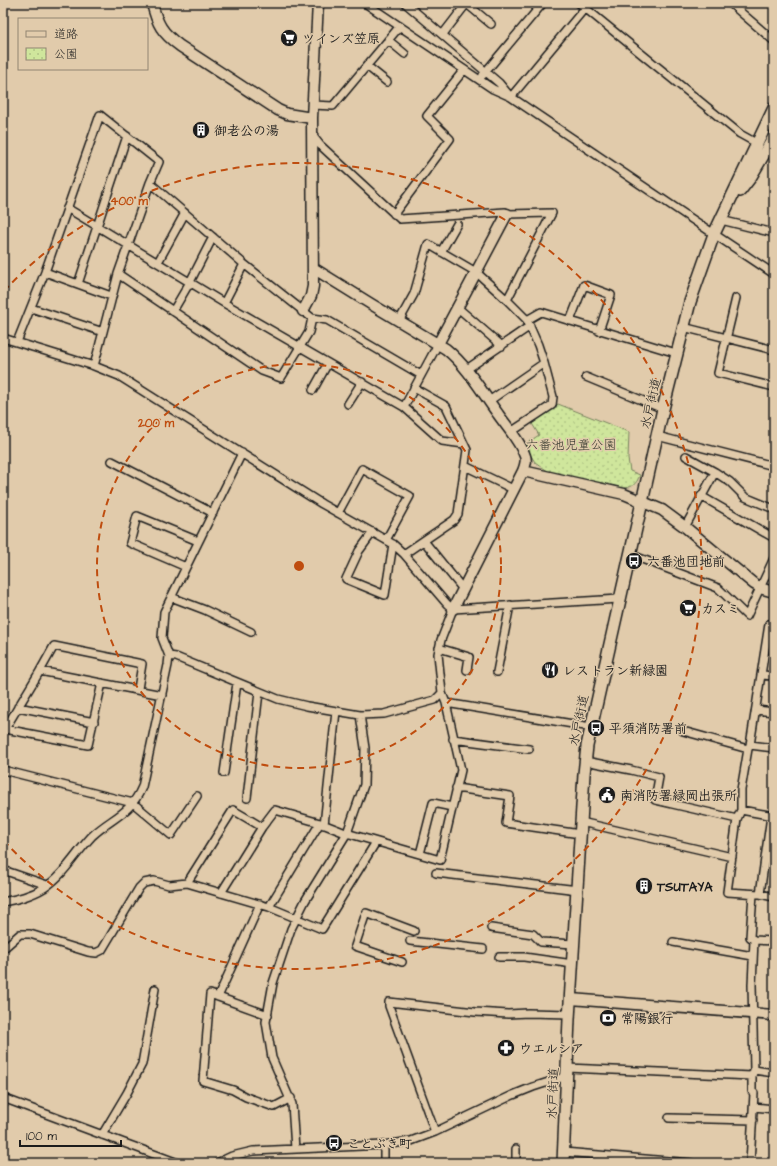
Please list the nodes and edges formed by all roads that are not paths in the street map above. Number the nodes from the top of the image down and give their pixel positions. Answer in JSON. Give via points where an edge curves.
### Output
{"nodes":[{"id":1,"x":152,"y":3,"type":"edge"},
{"id":2,"x":318,"y":3,"type":"edge"},
{"id":3,"x":365,"y":3,"type":"edge"},
{"id":4,"x":405,"y":3,"type":"edge"},
{"id":5,"x":467,"y":3,"type":"edge"},
{"id":6,"x":543,"y":3,"type":"edge"},
{"id":7,"x":730,"y":3,"type":"edge"},
{"id":8,"x":582,"y":5,"type":"edge"},
{"id":9,"x":491,"y":24,"type":"dead end"},
{"id":10,"x":400,"y":26,"type":"junction"},
{"id":11,"x":443,"y":34,"type":"junction"},
{"id":12,"x":388,"y":40,"type":"junction"},
{"id":13,"x":774,"y":41,"type":"edge"},
{"id":14,"x":405,"y":54,"type":"dead end"},
{"id":15,"x":367,"y":66,"type":"junction"},
{"id":16,"x":464,"y":70,"type":"junction"},
{"id":17,"x":485,"y":72,"type":"junction"},
{"id":18,"x":480,"y":79,"type":"junction"},
{"id":19,"x":386,"y":82,"type":"dead end"},
{"id":20,"x":511,"y":97,"type":"junction"},
{"id":21,"x":313,"y":105,"type":"junction"},
{"id":22,"x":774,"y":108,"type":"edge"},
{"id":23,"x":312,"y":118,"type":"junction"},
{"id":24,"x":312,"y":135,"type":"junction"},
{"id":25,"x":127,"y":136,"type":"junction"},
{"id":26,"x":774,"y":137,"type":"edge"},
{"id":27,"x":758,"y":144,"type":"junction"},
{"id":28,"x":150,"y":183,"type":"junction"},
{"id":29,"x":729,"y":204,"type":"junction"},
{"id":30,"x":67,"y":208,"type":"junction"},
{"id":31,"x":185,"y":213,"type":"junction"},
{"id":32,"x":394,"y":214,"type":"junction"},
{"id":33,"x":507,"y":214,"type":"junction"},
{"id":34,"x":721,"y":220,"type":"junction"},
{"id":35,"x":457,"y":224,"type":"dead end"},
{"id":36,"x":97,"y":226,"type":"junction"},
{"id":37,"x":774,"y":233,"type":"edge"},
{"id":38,"x":714,"y":234,"type":"junction"},
{"id":39,"x":213,"y":237,"type":"junction"},
{"id":40,"x":128,"y":244,"type":"junction"},
{"id":41,"x":441,"y":252,"type":"junction"},
{"id":42,"x":158,"y":262,"type":"junction"},
{"id":43,"x":244,"y":264,"type":"junction"},
{"id":44,"x":313,"y":268,"type":"junction"},
{"id":45,"x":45,"y":272,"type":"junction"},
{"id":46,"x":476,"y":272,"type":"junction"},
{"id":47,"x":118,"y":274,"type":"junction"},
{"id":48,"x":774,"y":274,"type":"edge"},
{"id":49,"x":190,"y":282,"type":"junction"},
{"id":50,"x":78,"y":284,"type":"junction"},
{"id":51,"x":111,"y":296,"type":"junction"},
{"id":52,"x":736,"y":298,"type":"dead end"},
{"id":53,"x":507,"y":300,"type":"junction"},
{"id":54,"x":224,"y":303,"type":"junction"},
{"id":55,"x":31,"y":308,"type":"junction"},
{"id":56,"x":458,"y":308,"type":"junction"},
{"id":57,"x":173,"y":311,"type":"junction"},
{"id":58,"x":304,"y":311,"type":"junction"},
{"id":59,"x":312,"y":318,"type":"junction"},
{"id":60,"x":399,"y":321,"type":"junction"},
{"id":61,"x":570,"y":321,"type":"junction"},
{"id":62,"x":529,"y":323,"type":"junction"},
{"id":63,"x":683,"y":327,"type":"junction"},
{"id":64,"x":599,"y":331,"type":"junction"},
{"id":65,"x":103,"y":332,"type":"junction"},
{"id":66,"x":3,"y":338,"type":"edge"},
{"id":67,"x":726,"y":338,"type":"junction"},
{"id":68,"x":17,"y":342,"type":"junction"},
{"id":69,"x":438,"y":344,"type":"junction"},
{"id":70,"x":300,"y":346,"type":"junction"},
{"id":71,"x":502,"y":346,"type":"junction"},
{"id":72,"x":774,"y":350,"type":"edge"},
{"id":73,"x":676,"y":353,"type":"junction"},
{"id":74,"x":328,"y":363,"type":"junction"},
{"id":75,"x":544,"y":363,"type":"junction"},
{"id":76,"x":94,"y":366,"type":"junction"},
{"id":77,"x":466,"y":370,"type":"junction"},
{"id":78,"x":421,"y":375,"type":"junction"},
{"id":79,"x":586,"y":377,"type":"dead end"},
{"id":80,"x":362,"y":382,"type":"junction"},
{"id":81,"x":414,"y":388,"type":"junction"},
{"id":82,"x":774,"y":388,"type":"edge"},
{"id":83,"x":313,"y":390,"type":"dead end"},
{"id":84,"x":489,"y":401,"type":"junction"},
{"id":85,"x":348,"y":404,"type":"dead end"},
{"id":86,"x":404,"y":407,"type":"junction"},
{"id":87,"x":663,"y":409,"type":"junction"},
{"id":88,"x":511,"y":432,"type":"junction"},
{"id":89,"x":657,"y":436,"type":"junction"},
{"id":90,"x":464,"y":444,"type":"junction"},
{"id":91,"x":242,"y":453,"type":"junction"},
{"id":92,"x":686,"y":456,"type":"dead end"},
{"id":93,"x":112,"y":461,"type":"dead end"},
{"id":94,"x":465,"y":466,"type":"junction"},
{"id":95,"x":774,"y":466,"type":"edge"},
{"id":96,"x":524,"y":471,"type":"junction"},
{"id":97,"x":715,"y":472,"type":"junction"},
{"id":98,"x":513,"y":490,"type":"junction"},
{"id":99,"x":701,"y":496,"type":"junction"},
{"id":100,"x":642,"y":503,"type":"junction"},
{"id":101,"x":774,"y":509,"type":"edge"},
{"id":102,"x":213,"y":513,"type":"junction"},
{"id":103,"x":338,"y":513,"type":"junction"},
{"id":104,"x":685,"y":526,"type":"junction"},
{"id":105,"x":373,"y":532,"type":"junction"},
{"id":106,"x":774,"y":538,"type":"edge"},
{"id":107,"x":386,"y":540,"type":"junction"},
{"id":108,"x":198,"y":541,"type":"junction"},
{"id":109,"x":424,"y":541,"type":"junction"},
{"id":110,"x":393,"y":544,"type":"junction"},
{"id":111,"x":404,"y":554,"type":"junction"},
{"id":112,"x":629,"y":554,"type":"junction"},
{"id":113,"x":774,"y":558,"type":"edge"},
{"id":114,"x":186,"y":567,"type":"junction"},
{"id":115,"x":760,"y":587,"type":"junction"},
{"id":116,"x":462,"y":588,"type":"junction"},
{"id":117,"x":774,"y":592,"type":"edge"},
{"id":118,"x":171,"y":597,"type":"junction"},
{"id":119,"x":619,"y":599,"type":"junction"},
{"id":120,"x":510,"y":606,"type":"junction"},
{"id":121,"x":453,"y":609,"type":"junction"},
{"id":122,"x":774,"y":623,"type":"edge"},
{"id":123,"x":251,"y":632,"type":"dead end"},
{"id":124,"x":771,"y":640,"type":"edge"},
{"id":125,"x":439,"y":648,"type":"junction"},
{"id":126,"x":169,"y":656,"type":"junction"},
{"id":127,"x":467,"y":670,"type":"dead end"},
{"id":128,"x":40,"y":671,"type":"junction"},
{"id":129,"x":497,"y":672,"type":"dead end"},
{"id":130,"x":762,"y":675,"type":"junction"},
{"id":131,"x":774,"y":676,"type":"edge"},
{"id":132,"x":237,"y":682,"type":"junction"},
{"id":133,"x":102,"y":683,"type":"junction"},
{"id":134,"x":138,"y":689,"type":"junction"},
{"id":135,"x":259,"y":692,"type":"junction"},
{"id":136,"x":442,"y":693,"type":"junction"},
{"id":137,"x":162,"y":695,"type":"junction"},
{"id":138,"x":446,"y":703,"type":"junction"},
{"id":139,"x":18,"y":707,"type":"junction"},
{"id":140,"x":756,"y":710,"type":"junction"},
{"id":141,"x":336,"y":711,"type":"junction"},
{"id":142,"x":774,"y":712,"type":"edge"},
{"id":143,"x":360,"y":715,"type":"junction"},
{"id":144,"x":94,"y":722,"type":"junction"},
{"id":145,"x":591,"y":727,"type":"junction"},
{"id":146,"x":683,"y":731,"type":"dead end"},
{"id":147,"x":453,"y":740,"type":"junction"},
{"id":148,"x":749,"y":747,"type":"junction"},
{"id":149,"x":774,"y":748,"type":"edge"},
{"id":150,"x":529,"y":749,"type":"dead end"},
{"id":151,"x":585,"y":761,"type":"junction"},
{"id":152,"x":3,"y":770,"type":"edge"},
{"id":153,"x":224,"y":773,"type":"dead end"},
{"id":154,"x":456,"y":788,"type":"junction"},
{"id":155,"x":197,"y":796,"type":"dead end"},
{"id":156,"x":247,"y":798,"type":"dead end"},
{"id":157,"x":133,"y":803,"type":"junction"},
{"id":158,"x":452,"y":807,"type":"junction"},
{"id":159,"x":741,"y":810,"type":"junction"},
{"id":160,"x":772,"y":816,"type":"edge"},
{"id":161,"x":737,"y":819,"type":"junction"},
{"id":162,"x":581,"y":822,"type":"junction"},
{"id":163,"x":322,"y":824,"type":"junction"},
{"id":164,"x":262,"y":827,"type":"junction"},
{"id":165,"x":347,"y":833,"type":"junction"},
{"id":166,"x":580,"y":834,"type":"junction"},
{"id":167,"x":376,"y":842,"type":"junction"},
{"id":168,"x":420,"y":854,"type":"junction"},
{"id":169,"x":732,"y":857,"type":"junction"},
{"id":170,"x":3,"y":870,"type":"edge"},
{"id":171,"x":436,"y":873,"type":"dead end"},
{"id":172,"x":187,"y":883,"type":"junction"},
{"id":173,"x":47,"y":885,"type":"junction"},
{"id":174,"x":578,"y":890,"type":"junction"},
{"id":175,"x":222,"y":893,"type":"junction"},
{"id":176,"x":756,"y":894,"type":"junction"},
{"id":177,"x":774,"y":897,"type":"edge"},
{"id":178,"x":3,"y":902,"type":"edge"},
{"id":179,"x":260,"y":904,"type":"junction"},
{"id":180,"x":269,"y":907,"type":"junction"},
{"id":181,"x":296,"y":918,"type":"junction"},
{"id":182,"x":491,"y":928,"type":"dead end"},
{"id":183,"x":414,"y":931,"type":"dead end"},
{"id":184,"x":754,"y":940,"type":"junction"},
{"id":185,"x":410,"y":941,"type":"dead end"},
{"id":186,"x":774,"y":941,"type":"edge"},
{"id":187,"x":673,"y":942,"type":"dead end"},
{"id":188,"x":574,"y":944,"type":"junction"},
{"id":189,"x":483,"y":948,"type":"dead end"},
{"id":190,"x":3,"y":949,"type":"edge"},
{"id":191,"x":753,"y":956,"type":"junction"},
{"id":192,"x":499,"y":957,"type":"dead end"},
{"id":193,"x":402,"y":962,"type":"dead end"},
{"id":194,"x":573,"y":964,"type":"junction"},
{"id":195,"x":155,"y":989,"type":"dead end"},
{"id":196,"x":218,"y":996,"type":"junction"},
{"id":197,"x":571,"y":999,"type":"junction"},
{"id":198,"x":754,"y":1013,"type":"junction"},
{"id":199,"x":570,"y":1014,"type":"junction"},
{"id":200,"x":268,"y":1015,"type":"junction"},
{"id":201,"x":774,"y":1016,"type":"edge"},
{"id":202,"x":567,"y":1072,"type":"junction"},
{"id":203,"x":753,"y":1073,"type":"junction"},
{"id":204,"x":774,"y":1073,"type":"edge"},
{"id":205,"x":3,"y":1098,"type":"edge"},
{"id":206,"x":291,"y":1098,"type":"junction"},
{"id":207,"x":754,"y":1107,"type":"junction"},
{"id":208,"x":774,"y":1109,"type":"edge"},
{"id":209,"x":669,"y":1118,"type":"dead end"},
{"id":210,"x":753,"y":1120,"type":"junction"},
{"id":211,"x":435,"y":1132,"type":"junction"},
{"id":212,"x":102,"y":1135,"type":"junction"},
{"id":213,"x":384,"y":1145,"type":"junction"},
{"id":214,"x":295,"y":1149,"type":"junction"},
{"id":215,"x":516,"y":1149,"type":"dead end"},
{"id":216,"x":564,"y":1158,"type":"edge"},
{"id":217,"x":178,"y":1163,"type":"edge"},
{"id":218,"x":217,"y":1163,"type":"edge"},
{"id":219,"x":384,"y":1163,"type":"edge"},
{"id":220,"x":516,"y":1163,"type":"edge"},
{"id":221,"x":691,"y":1163,"type":"edge"},
{"id":222,"x":750,"y":1163,"type":"edge"}],
"edges":[{"from":1,"to":23,"type":"street","via":[[160,27],[180,46],[278,110]]},
{"from":2,"to":21,"type":"street"},
{"from":3,"to":10,"type":"street"},
{"from":4,"to":11,"type":"street"},
{"from":5,"to":9,"type":"street"},
{"from":5,"to":11,"type":"street"},
{"from":6,"to":17,"type":"street"},
{"from":7,"to":13,"type":"street"},
{"from":8,"to":20,"type":"street"},
{"from":8,"to":27,"type":"street","via":[[740,134]]},
{"from":10,"to":12,"type":"street"},
{"from":10,"to":16,"type":"street"},
{"from":11,"to":17,"type":"street"},
{"from":12,"to":14,"type":"street"},
{"from":12,"to":15,"type":"street"},
{"from":15,"to":19,"type":"street"},
{"from":15,"to":21,"type":"street","via":[[333,106]]},
{"from":16,"to":18,"type":"street"},
{"from":16,"to":32,"type":"street","via":[[427,116],[450,139]]},
{"from":17,"to":18,"type":"street"},
{"from":17,"to":20,"type":"street"},
{"from":18,"to":20,"type":"street","via":[[493,89]]},
{"from":20,"to":38,"type":"street"},
{"from":21,"to":23,"type":"street"},
{"from":22,"to":27,"type":"main road","name":"水戸街道"},
{"from":23,"to":24,"type":"street"},
{"from":24,"to":32,"type":"street"},
{"from":24,"to":44,"type":"street"},
{"from":25,"to":28,"type":"street","via":[[159,162]]},
{"from":25,"to":30,"type":"street","via":[[100,115]]},
{"from":25,"to":36,"type":"street"},
{"from":26,"to":29,"type":"main road","name":"水戸街道","via":[[750,178]]},
{"from":27,"to":29,"type":"main road","name":"水戸街道"},
{"from":28,"to":31,"type":"street"},
{"from":28,"to":40,"type":"street"},
{"from":29,"to":34,"type":"main road","name":"水戸街道"},
{"from":30,"to":36,"type":"street"},
{"from":30,"to":45,"type":"street"},
{"from":31,"to":39,"type":"street"},
{"from":31,"to":42,"type":"street"},
{"from":32,"to":33,"type":"street","via":[[400,219],[505,212]]},
{"from":33,"to":46,"type":"street"},
{"from":33,"to":53,"type":"street","via":[[552,213]]},
{"from":34,"to":37,"type":"street"},
{"from":34,"to":38,"type":"main road","name":"水戸街道"},
{"from":35,"to":41,"type":"street"},
{"from":36,"to":40,"type":"street"},
{"from":36,"to":50,"type":"street"},
{"from":38,"to":48,"type":"street"},
{"from":38,"to":63,"type":"main road","name":"水戸街道"},
{"from":39,"to":43,"type":"street"},
{"from":39,"to":49,"type":"street"},
{"from":40,"to":42,"type":"street"},
{"from":40,"to":47,"type":"street"},
{"from":41,"to":46,"type":"street"},
{"from":41,"to":60,"type":"street","via":[[428,244],[414,294]]},
{"from":42,"to":49,"type":"street"},
{"from":43,"to":54,"type":"street"},
{"from":43,"to":58,"type":"street"},
{"from":44,"to":58,"type":"street","via":[[311,296]]},
{"from":44,"to":60,"type":"street"},
{"from":45,"to":50,"type":"street"},
{"from":45,"to":55,"type":"street"},
{"from":46,"to":53,"type":"street"},
{"from":46,"to":56,"type":"street"},
{"from":47,"to":51,"type":"street"},
{"from":47,"to":57,"type":"street"},
{"from":49,"to":54,"type":"street"},
{"from":49,"to":57,"type":"street"},
{"from":50,"to":51,"type":"street"},
{"from":51,"to":65,"type":"street"},
{"from":52,"to":67,"type":"street"},
{"from":53,"to":62,"type":"street"},
{"from":54,"to":70,"type":"street"},
{"from":55,"to":65,"type":"street"},
{"from":55,"to":68,"type":"street"},
{"from":56,"to":69,"type":"street"},
{"from":56,"to":71,"type":"street"},
{"from":57,"to":70,"type":"street","via":[[262,372],[281,378]]},
{"from":58,"to":59,"type":"street"},
{"from":59,"to":70,"type":"street","via":[[309,332]]},
{"from":59,"to":78,"type":"street","via":[[326,320]]},
{"from":60,"to":69,"type":"street"},
{"from":61,"to":62,"type":"street","via":[[541,312]]},
{"from":61,"to":64,"type":"street"},
{"from":61,"to":64,"type":"street","via":[[584,285],[611,295]]},
{"from":62,"to":71,"type":"street"},
{"from":62,"to":75,"type":"street"},
{"from":63,"to":67,"type":"street"},
{"from":63,"to":73,"type":"main road","name":"水戸街道"},
{"from":64,"to":73,"type":"street"},
{"from":65,"to":76,"type":"street"},
{"from":66,"to":68,"type":"street"},
{"from":67,"to":72,"type":"street"},
{"from":67,"to":82,"type":"street","via":[[718,373]]},
{"from":68,"to":76,"type":"street"},
{"from":69,"to":77,"type":"street","via":[[455,356]]},
{"from":69,"to":78,"type":"street"},
{"from":70,"to":74,"type":"street"},
{"from":71,"to":77,"type":"street"},
{"from":73,"to":87,"type":"main road","name":"水戸街道"},
{"from":74,"to":80,"type":"street"},
{"from":74,"to":83,"type":"street"},
{"from":75,"to":84,"type":"street"},
{"from":75,"to":88,"type":"street","via":[[553,397],[552,405]]},
{"from":76,"to":91,"type":"street","via":[[119,376]]},
{"from":77,"to":84,"type":"street"},
{"from":78,"to":81,"type":"street"},
{"from":79,"to":87,"type":"street"},
{"from":80,"to":85,"type":"street"},
{"from":80,"to":86,"type":"street"},
{"from":81,"to":86,"type":"street"},
{"from":81,"to":90,"type":"street","via":[[446,406]]},
{"from":84,"to":88,"type":"street"},
{"from":86,"to":90,"type":"street","via":[[442,441]]},
{"from":87,"to":89,"type":"main road","name":"水戸街道"},
{"from":88,"to":96,"type":"street","via":[[526,457]]},
{"from":89,"to":95,"type":"street"},
{"from":89,"to":100,"type":"main road","name":"水戸街道"},
{"from":90,"to":94,"type":"street","via":[[467,450]]},
{"from":91,"to":102,"type":"street"},
{"from":91,"to":103,"type":"street"},
{"from":92,"to":97,"type":"street"},
{"from":93,"to":102,"type":"street"},
{"from":94,"to":98,"type":"street"},
{"from":94,"to":109,"type":"street","via":[[458,514],[454,520]]},
{"from":96,"to":98,"type":"street"},
{"from":96,"to":100,"type":"street","via":[[624,494]]},
{"from":97,"to":99,"type":"street"},
{"from":97,"to":101,"type":"street","via":[[745,497]]},
{"from":98,"to":116,"type":"street"},
{"from":99,"to":104,"type":"street"},
{"from":99,"to":106,"type":"street"},
{"from":100,"to":104,"type":"street","via":[[662,510]]},
{"from":100,"to":112,"type":"main road","name":"水戸街道"},
{"from":102,"to":108,"type":"street"},
{"from":103,"to":105,"type":"street"},
{"from":103,"to":107,"type":"street","via":[[362,469],[410,496]]},
{"from":104,"to":115,"type":"street"},
{"from":105,"to":107,"type":"street"},
{"from":105,"to":110,"type":"street","via":[[359,551],[346,579],[385,595]]},
{"from":107,"to":110,"type":"street"},
{"from":108,"to":114,"type":"street"},
{"from":108,"to":114,"type":"street","via":[[138,516],[130,543]]},
{"from":109,"to":111,"type":"street"},
{"from":109,"to":116,"type":"street"},
{"from":110,"to":111,"type":"street"},
{"from":111,"to":121,"type":"street"},
{"from":112,"to":115,"type":"street","via":[[718,588],[747,616]]},
{"from":112,"to":119,"type":"main road","name":"水戸街道"},
{"from":113,"to":115,"type":"street"},
{"from":114,"to":118,"type":"street"},
{"from":115,"to":117,"type":"street"},
{"from":116,"to":121,"type":"street"},
{"from":118,"to":123,"type":"street"},
{"from":118,"to":126,"type":"street","via":[[164,612],[162,630]]},
{"from":119,"to":120,"type":"street"},
{"from":119,"to":145,"type":"main road","name":"水戸街道"},
{"from":120,"to":121,"type":"street"},
{"from":120,"to":129,"type":"street"},
{"from":121,"to":125,"type":"street"},
{"from":122,"to":124,"type":"street","via":[[769,624]]},
{"from":124,"to":130,"type":"street"},
{"from":125,"to":127,"type":"street","via":[[469,657]]},
{"from":125,"to":136,"type":"street"},
{"from":126,"to":132,"type":"street"},
{"from":126,"to":137,"type":"street"},
{"from":128,"to":133,"type":"street"},
{"from":128,"to":134,"type":"street","via":[[54,646],[142,664]]},
{"from":128,"to":139,"type":"street"},
{"from":130,"to":131,"type":"street"},
{"from":130,"to":140,"type":"street"},
{"from":132,"to":135,"type":"street"},
{"from":132,"to":153,"type":"street"},
{"from":133,"to":134,"type":"street"},
{"from":133,"to":144,"type":"street"},
{"from":134,"to":137,"type":"street"},
{"from":135,"to":141,"type":"street","via":[[295,703]]},
{"from":135,"to":156,"type":"street"},
{"from":136,"to":138,"type":"street"},
{"from":136,"to":143,"type":"street","via":[[435,700],[384,714]]},
{"from":137,"to":157,"type":"street","via":[[142,787]]},
{"from":138,"to":145,"type":"street"},
{"from":138,"to":147,"type":"street"},
{"from":139,"to":144,"type":"street"},
{"from":139,"to":144,"type":"street","via":[[5,729],[88,745]]},
{"from":140,"to":142,"type":"street"},
{"from":140,"to":148,"type":"street"},
{"from":141,"to":143,"type":"street"},
{"from":141,"to":163,"type":"street"},
{"from":143,"to":165,"type":"street","via":[[365,748],[364,785]]},
{"from":145,"to":151,"type":"main road","name":"水戸街道"},
{"from":146,"to":148,"type":"street"},
{"from":147,"to":150,"type":"street"},
{"from":147,"to":154,"type":"street","via":[[461,770]]},
{"from":148,"to":149,"type":"street"},
{"from":148,"to":159,"type":"street","via":[[741,790]]},
{"from":151,"to":161,"type":"street","via":[[659,777],[656,800]]},
{"from":151,"to":162,"type":"main road","name":"水戸街道"},
{"from":152,"to":157,"type":"street"},
{"from":154,"to":158,"type":"street"},
{"from":154,"to":166,"type":"street","via":[[510,796],[506,823]]},
{"from":155,"to":157,"type":"street","via":[[171,835]]},
{"from":157,"to":173,"type":"street","via":[[93,836],[56,879]]},
{"from":158,"to":168,"type":"street","via":[[433,803]]},
{"from":158,"to":168,"type":"street","via":[[440,860]]},
{"from":159,"to":160,"type":"street"},
{"from":159,"to":161,"type":"street"},
{"from":160,"to":176,"type":"street"},
{"from":161,"to":169,"type":"street"},
{"from":162,"to":166,"type":"main road","name":"水戸街道"},
{"from":162,"to":169,"type":"street"},
{"from":163,"to":164,"type":"street","via":[[275,810]]},
{"from":163,"to":165,"type":"street"},
{"from":163,"to":180,"type":"street"},
{"from":164,"to":172,"type":"street","via":[[233,810]]},
{"from":164,"to":175,"type":"street"},
{"from":165,"to":167,"type":"street"},
{"from":165,"to":181,"type":"street"},
{"from":166,"to":174,"type":"main road","name":"水戸街道"},
{"from":167,"to":168,"type":"street"},
{"from":167,"to":181,"type":"street","via":[[322,929]]},
{"from":169,"to":176,"type":"street","via":[[727,892]]},
{"from":170,"to":173,"type":"street"},
{"from":171,"to":174,"type":"street"},
{"from":172,"to":175,"type":"street"},
{"from":172,"to":190,"type":"street","via":[[144,883],[102,950],[96,953],[30,934],[20,934]]},
{"from":173,"to":178,"type":"street","via":[[30,895]]},
{"from":174,"to":188,"type":"main road","name":"水戸街道"},
{"from":175,"to":179,"type":"street"},
{"from":176,"to":177,"type":"street"},
{"from":176,"to":184,"type":"street","via":[[750,937]]},
{"from":179,"to":180,"type":"street"},
{"from":179,"to":196,"type":"street"},
{"from":180,"to":181,"type":"street"},
{"from":181,"to":200,"type":"street","via":[[273,982]]},
{"from":182,"to":188,"type":"street","via":[[533,934],[541,942]]},
{"from":183,"to":193,"type":"street","via":[[366,913],[355,946]]},
{"from":184,"to":186,"type":"street"},
{"from":184,"to":191,"type":"street"},
{"from":185,"to":189,"type":"street"},
{"from":187,"to":191,"type":"street"},
{"from":188,"to":194,"type":"main road","name":"水戸街道"},
{"from":191,"to":198,"type":"street"},
{"from":192,"to":194,"type":"street"},
{"from":194,"to":197,"type":"main road","name":"水戸街道"},
{"from":195,"to":212,"type":"street","via":[[142,1064]]},
{"from":196,"to":200,"type":"street"},
{"from":196,"to":206,"type":"street","via":[[210,994],[203,1081],[274,1107]]},
{"from":197,"to":198,"type":"street"},
{"from":197,"to":199,"type":"main road","name":"水戸街道"},
{"from":198,"to":201,"type":"street"},
{"from":198,"to":203,"type":"street"},
{"from":199,"to":202,"type":"main road","name":"水戸街道"},
{"from":199,"to":211,"type":"street","via":[[475,1012],[389,1002]]},
{"from":200,"to":206,"type":"street","via":[[267,1029],[272,1058]]},
{"from":202,"to":203,"type":"street"},
{"from":202,"to":211,"type":"street"},
{"from":202,"to":216,"type":"main road","name":"水戸街道"},
{"from":203,"to":204,"type":"street"},
{"from":203,"to":207,"type":"street"},
{"from":205,"to":212,"type":"street"},
{"from":206,"to":214,"type":"street"},
{"from":207,"to":208,"type":"street"},
{"from":207,"to":210,"type":"street"},
{"from":209,"to":210,"type":"street"},
{"from":210,"to":222,"type":"street"},
{"from":211,"to":213,"type":"street","via":[[411,1141]]},
{"from":212,"to":217,"type":"street"},
{"from":213,"to":214,"type":"street"},
{"from":213,"to":219,"type":"street"},
{"from":214,"to":218,"type":"street","via":[[253,1150]]},
{"from":215,"to":220,"type":"street"},
{"from":216,"to":221,"type":"street"}]}
